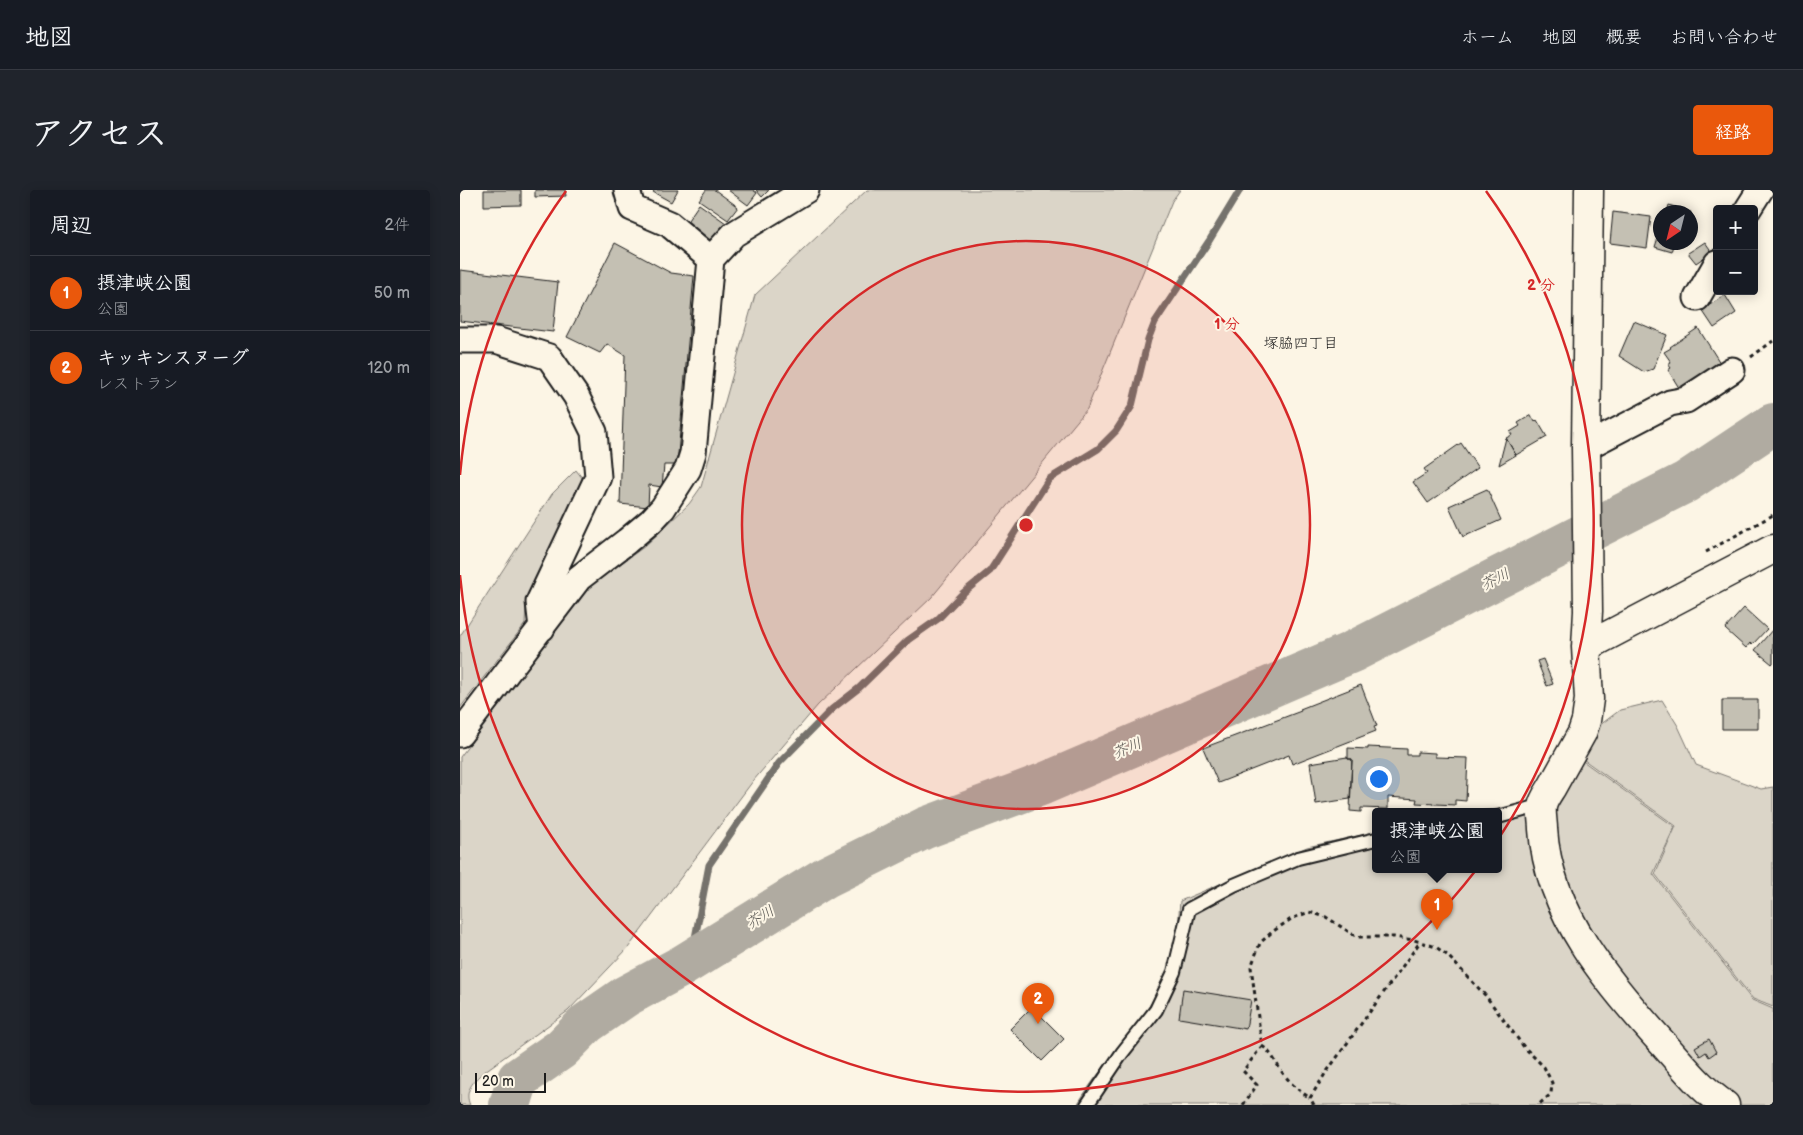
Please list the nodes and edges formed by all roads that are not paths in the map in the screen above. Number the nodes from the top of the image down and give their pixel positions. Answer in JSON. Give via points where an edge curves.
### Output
{"nodes":[{"id":1,"x":627,"y":190,"type":"edge"},
{"id":2,"x":806,"y":190,"type":"edge"},
{"id":3,"x":1589,"y":190,"type":"edge"},
{"id":4,"x":1760,"y":190,"type":"edge"},
{"id":5,"x":1751,"y":205,"type":"edge"},
{"id":6,"x":712,"y":259,"type":"junction"},
{"id":7,"x":1713,"y":270,"type":"edge"},
{"id":8,"x":1697,"y":298,"type":"dead end"},
{"id":9,"x":460,"y":340,"type":"edge"},
{"id":10,"x":1732,"y":370,"type":"dead end"},
{"id":11,"x":1586,"y":452,"type":"junction"},
{"id":12,"x":1773,"y":549,"type":"edge"},
{"id":13,"x":1588,"y":611,"type":"junction"},
{"id":14,"x":1626,"y":626,"type":"junction"},
{"id":15,"x":542,"y":628,"type":"junction"},
{"id":16,"x":1586,"y":647,"type":"junction"},
{"id":17,"x":460,"y":734,"type":"edge"},
{"id":18,"x":1542,"y":806,"type":"junction"},
{"id":19,"x":1502,"y":816,"type":"edge"},
{"id":20,"x":1372,"y":840,"type":"edge"},
{"id":21,"x":1087,"y":1105,"type":"edge"},
{"id":22,"x":1725,"y":1105,"type":"edge"}],
"edges":[{"from":1,"to":6,"type":"street","via":[[632,208],[669,224]]},
{"from":2,"to":6,"type":"street","via":[[734,234]]},
{"from":3,"to":11,"type":"street"},
{"from":4,"to":5,"type":"street"},
{"from":6,"to":15,"type":"street","via":[[693,452],[688,469],[651,521],[578,578]]},
{"from":7,"to":8,"type":"street"},
{"from":9,"to":15,"type":"street","via":[[496,340],[549,357],[576,396],[594,432],[598,478],[539,602]]},
{"from":10,"to":11,"type":"street","via":[[1686,400],[1670,403]]},
{"from":11,"to":13,"type":"street"},
{"from":12,"to":14,"type":"street"},
{"from":13,"to":14,"type":"street","via":[[1605,623]]},
{"from":13,"to":16,"type":"street"},
{"from":14,"to":16,"type":"street"},
{"from":15,"to":17,"type":"street"},
{"from":16,"to":18,"type":"street","via":[[1590,699],[1586,721]]},
{"from":18,"to":19,"type":"lane"},
{"from":18,"to":22,"type":"street","via":[[1549,870],[1585,946],[1603,974],[1645,1024],[1703,1088]]},
{"from":20,"to":21,"type":"lane","via":[[1298,858],[1234,885],[1189,909],[1174,972],[1156,1010]]}]}
